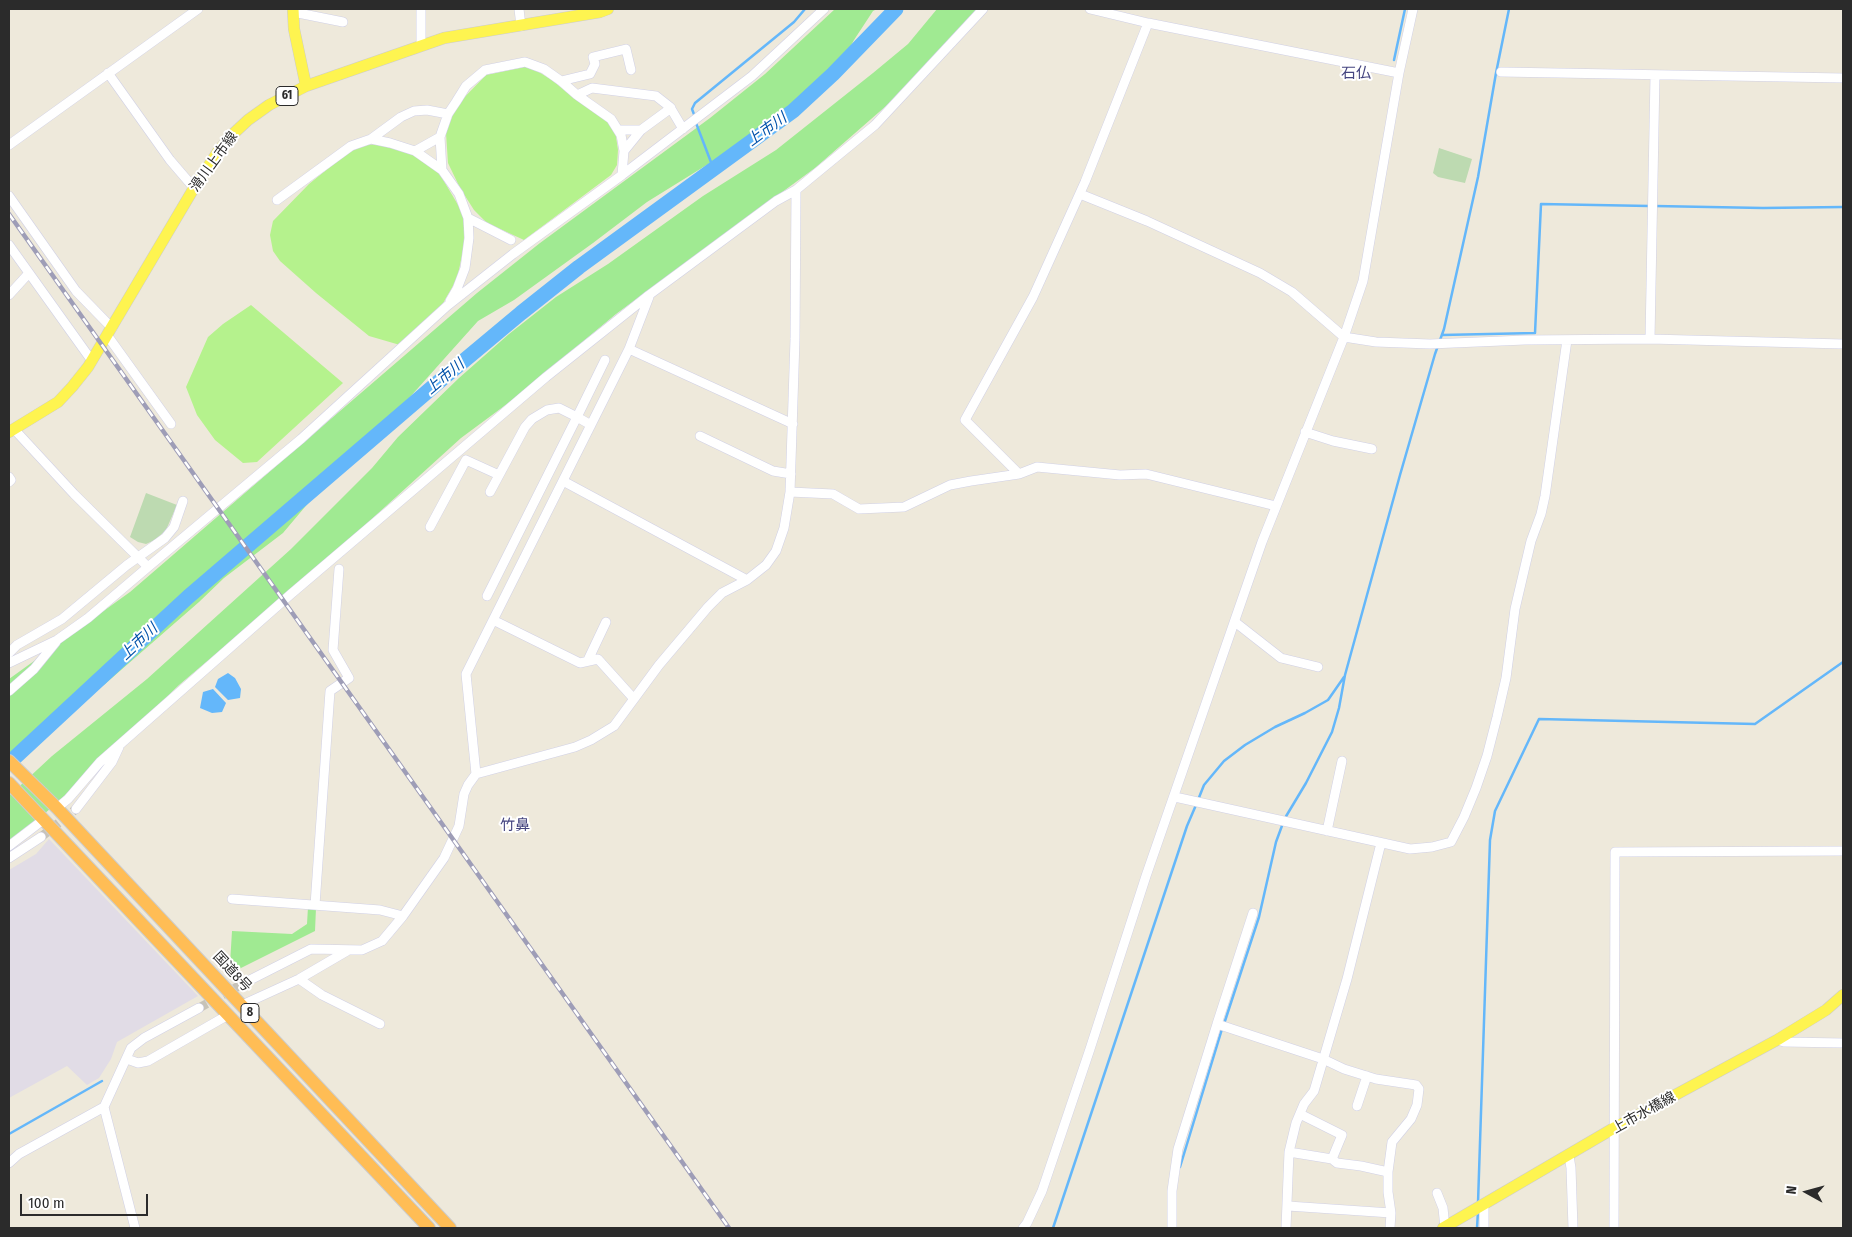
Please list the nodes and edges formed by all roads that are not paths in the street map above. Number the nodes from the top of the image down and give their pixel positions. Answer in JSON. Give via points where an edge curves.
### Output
{"nodes":[{"id":1,"x":198,"y":9,"type":"edge"},
{"id":2,"x":421,"y":9,"type":"edge"},
{"id":3,"x":519,"y":9,"type":"edge"},
{"id":4,"x":608,"y":9,"type":"edge"},
{"id":5,"x":824,"y":9,"type":"edge"},
{"id":6,"x":983,"y":9,"type":"edge"},
{"id":7,"x":1090,"y":9,"type":"edge"},
{"id":8,"x":1413,"y":9,"type":"edge"},
{"id":9,"x":293,"y":10,"type":"edge"},
{"id":10,"x":343,"y":22,"type":"dead end"},
{"id":11,"x":1148,"y":23,"type":"junction"},
{"id":12,"x":521,"y":26,"type":"junction"},
{"id":13,"x":422,"y":45,"type":"junction"},
{"id":14,"x":631,"y":70,"type":"dead end"},
{"id":15,"x":1501,"y":72,"type":"dead end"},
{"id":16,"x":108,"y":73,"type":"junction"},
{"id":17,"x":1399,"y":73,"type":"junction"},
{"id":18,"x":1655,"y":76,"type":"junction"},
{"id":19,"x":1843,"y":78,"type":"edge"},
{"id":20,"x":561,"y":81,"type":"junction"},
{"id":21,"x":306,"y":86,"type":"junction"},
{"id":22,"x":577,"y":96,"type":"junction"},
{"id":23,"x":671,"y":108,"type":"junction"},
{"id":24,"x":448,"y":114,"type":"junction"},
{"id":25,"x":683,"y":129,"type":"junction"},
{"id":26,"x":618,"y":130,"type":"junction"},
{"id":27,"x":641,"y":130,"type":"junction"},
{"id":28,"x":440,"y":137,"type":"junction"},
{"id":29,"x":371,"y":140,"type":"junction"},
{"id":30,"x":9,"y":145,"type":"edge"},
{"id":31,"x":624,"y":150,"type":"junction"},
{"id":32,"x":415,"y":151,"type":"junction"},
{"id":33,"x":442,"y":170,"type":"junction"},
{"id":34,"x":622,"y":175,"type":"junction"},
{"id":35,"x":194,"y":188,"type":"junction"},
{"id":36,"x":796,"y":190,"type":"junction"},
{"id":37,"x":1080,"y":194,"type":"junction"},
{"id":38,"x":9,"y":196,"type":"edge"},
{"id":39,"x":277,"y":200,"type":"dead end"},
{"id":40,"x":468,"y":218,"type":"junction"},
{"id":41,"x":511,"y":240,"type":"dead end"},
{"id":42,"x":9,"y":245,"type":"edge"},
{"id":43,"x":29,"y":273,"type":"junction"},
{"id":44,"x":9,"y":295,"type":"edge"},
{"id":45,"x":649,"y":295,"type":"junction"},
{"id":46,"x":447,"y":306,"type":"junction"},
{"id":47,"x":109,"y":332,"type":"junction"},
{"id":48,"x":1344,"y":337,"type":"junction"},
{"id":49,"x":1650,"y":339,"type":"junction"},
{"id":50,"x":1567,"y":340,"type":"junction"},
{"id":51,"x":1843,"y":344,"type":"edge"},
{"id":52,"x":629,"y":349,"type":"junction"},
{"id":53,"x":605,"y":360,"type":"dead end"},
{"id":54,"x":92,"y":361,"type":"junction"},
{"id":55,"x":577,"y":417,"type":"junction"},
{"id":56,"x":171,"y":424,"type":"dead end"},
{"id":57,"x":793,"y":424,"type":"junction"},
{"id":58,"x":591,"y":425,"type":"junction"},
{"id":59,"x":11,"y":430,"type":"edge"},
{"id":60,"x":1305,"y":432,"type":"junction"},
{"id":61,"x":700,"y":436,"type":"dead end"},
{"id":62,"x":1372,"y":449,"type":"dead end"},
{"id":63,"x":791,"y":474,"type":"junction"},
{"id":64,"x":1019,"y":474,"type":"junction"},
{"id":65,"x":499,"y":475,"type":"junction"},
{"id":66,"x":9,"y":477,"type":"edge"},
{"id":67,"x":563,"y":481,"type":"junction"},
{"id":68,"x":9,"y":482,"type":"edge"},
{"id":69,"x":490,"y":492,"type":"dead end"},
{"id":70,"x":790,"y":492,"type":"junction"},
{"id":71,"x":184,"y":501,"type":"dead end"},
{"id":72,"x":1276,"y":506,"type":"junction"},
{"id":73,"x":430,"y":527,"type":"dead end"},
{"id":74,"x":140,"y":558,"type":"junction"},
{"id":75,"x":148,"y":567,"type":"junction"},
{"id":76,"x":339,"y":569,"type":"dead end"},
{"id":77,"x":747,"y":580,"type":"junction"},
{"id":78,"x":487,"y":596,"type":"dead end"},
{"id":79,"x":493,"y":620,"type":"junction"},
{"id":80,"x":606,"y":622,"type":"dead end"},
{"id":81,"x":1235,"y":622,"type":"junction"},
{"id":82,"x":57,"y":640,"type":"junction"},
{"id":83,"x":9,"y":653,"type":"edge"},
{"id":84,"x":588,"y":660,"type":"junction"},
{"id":85,"x":9,"y":663,"type":"edge"},
{"id":86,"x":1318,"y":666,"type":"dead end"},
{"id":87,"x":9,"y":691,"type":"edge"},
{"id":88,"x":634,"y":699,"type":"junction"},
{"id":89,"x":121,"y":743,"type":"junction"},
{"id":90,"x":9,"y":760,"type":"edge"},
{"id":91,"x":1342,"y":761,"type":"dead end"},
{"id":92,"x":476,"y":774,"type":"junction"},
{"id":93,"x":9,"y":783,"type":"edge"},
{"id":94,"x":1175,"y":797,"type":"junction"},
{"id":95,"x":52,"y":805,"type":"junction"},
{"id":96,"x":76,"y":809,"type":"tunnel mouth"},
{"id":97,"x":40,"y":816,"type":"junction"},
{"id":98,"x":1327,"y":831,"type":"junction"},
{"id":99,"x":41,"y":836,"type":"tunnel mouth"},
{"id":100,"x":1381,"y":843,"type":"junction"},
{"id":101,"x":9,"y":846,"type":"edge"},
{"id":102,"x":1843,"y":850,"type":"edge"},
{"id":103,"x":9,"y":858,"type":"edge"},
{"id":104,"x":232,"y":899,"type":"dead end"},
{"id":105,"x":315,"y":905,"type":"junction"},
{"id":106,"x":1253,"y":913,"type":"dead end"},
{"id":107,"x":404,"y":916,"type":"junction"},
{"id":108,"x":347,"y":951,"type":"junction"},
{"id":109,"x":299,"y":979,"type":"junction"},
{"id":110,"x":244,"y":983,"type":"tunnel mouth"},
{"id":111,"x":1843,"y":995,"type":"edge"},
{"id":112,"x":242,"y":1005,"type":"junction"},
{"id":113,"x":199,"y":1008,"type":"tunnel mouth"},
{"id":114,"x":228,"y":1015,"type":"junction"},
{"id":115,"x":380,"y":1024,"type":"dead end"},
{"id":116,"x":1217,"y":1024,"type":"junction"},
{"id":117,"x":1776,"y":1040,"type":"junction"},
{"id":118,"x":1843,"y":1042,"type":"edge"},
{"id":119,"x":127,"y":1059,"type":"junction"},
{"id":120,"x":1324,"y":1059,"type":"junction"},
{"id":121,"x":1367,"y":1076,"type":"junction"},
{"id":122,"x":1357,"y":1106,"type":"dead end"},
{"id":123,"x":104,"y":1107,"type":"junction"},
{"id":124,"x":1300,"y":1114,"type":"junction"},
{"id":125,"x":1614,"y":1128,"type":"junction"},
{"id":126,"x":1289,"y":1152,"type":"junction"},
{"id":127,"x":1569,"y":1156,"type":"junction"},
{"id":128,"x":1332,"y":1158,"type":"junction"},
{"id":129,"x":9,"y":1163,"type":"edge"},
{"id":130,"x":1388,"y":1172,"type":"junction"},
{"id":131,"x":1437,"y":1193,"type":"dead end"},
{"id":132,"x":1484,"y":1205,"type":"junction"},
{"id":133,"x":1288,"y":1206,"type":"junction"},
{"id":134,"x":1391,"y":1213,"type":"junction"},
{"id":135,"x":135,"y":1228,"type":"edge"},
{"id":136,"x":430,"y":1228,"type":"edge"},
{"id":137,"x":450,"y":1228,"type":"edge"},
{"id":138,"x":1023,"y":1228,"type":"edge"},
{"id":139,"x":1172,"y":1228,"type":"edge"},
{"id":140,"x":1286,"y":1228,"type":"edge"},
{"id":141,"x":1390,"y":1228,"type":"edge"},
{"id":142,"x":1444,"y":1228,"type":"edge"},
{"id":143,"x":1484,"y":1228,"type":"edge"},
{"id":144,"x":1573,"y":1228,"type":"edge"},
{"id":145,"x":1614,"y":1228,"type":"edge"}],
"edges":[{"from":1,"to":16,"type":"street"},
{"from":2,"to":13,"type":"street"},
{"from":3,"to":12,"type":"street"},
{"from":4,"to":12,"type":"main road","name":"滑川上市線","number":"61"},
{"from":5,"to":25,"type":"street","via":[[752,76]]},
{"from":6,"to":36,"type":"street","via":[[875,125]]},
{"from":7,"to":11,"type":"street"},
{"from":8,"to":17,"type":"street"},
{"from":9,"to":10,"type":"street"},
{"from":9,"to":21,"type":"main road"},
{"from":11,"to":17,"type":"street"},
{"from":11,"to":37,"type":"street"},
{"from":12,"to":13,"type":"main road","name":"滑川上市線","number":"61","via":[[444,38]]},
{"from":13,"to":21,"type":"main road","name":"滑川上市線","number":"61"},
{"from":14,"to":20,"type":"street","via":[[626,49],[593,57],[595,64],[590,74]]},
{"from":15,"to":18,"type":"street"},
{"from":16,"to":30,"type":"street"},
{"from":16,"to":35,"type":"street"},
{"from":17,"to":48,"type":"street","via":[[1363,281]]},
{"from":18,"to":19,"type":"street"},
{"from":18,"to":49,"type":"street"},
{"from":20,"to":22,"type":"street"},
{"from":20,"to":24,"type":"street","via":[[544,69],[525,62],[485,70],[466,86]]},
{"from":21,"to":35,"type":"main road","name":"滑川上市線","number":"61","via":[[248,120],[219,150]]},
{"from":22,"to":23,"type":"street","via":[[592,88],[619,90],[656,96]]},
{"from":22,"to":26,"type":"street","via":[[611,119]]},
{"from":23,"to":25,"type":"street"},
{"from":23,"to":27,"type":"street"},
{"from":24,"to":28,"type":"street"},
{"from":24,"to":29,"type":"street","via":[[427,110],[414,112],[401,117]]},
{"from":25,"to":34,"type":"street"},
{"from":26,"to":27,"type":"street"},
{"from":26,"to":31,"type":"street","via":[[622,134]]},
{"from":27,"to":31,"type":"street"},
{"from":28,"to":32,"type":"street"},
{"from":28,"to":33,"type":"street"},
{"from":29,"to":32,"type":"street"},
{"from":29,"to":39,"type":"street","via":[[351,146]]},
{"from":31,"to":34,"type":"street"},
{"from":32,"to":33,"type":"street"},
{"from":33,"to":40,"type":"street","via":[[458,194]]},
{"from":34,"to":46,"type":"street"},
{"from":35,"to":47,"type":"main road","name":"滑川上市線","number":"61"},
{"from":36,"to":45,"type":"street","via":[[776,201]]},
{"from":36,"to":57,"type":"street"},
{"from":37,"to":48,"type":"street","via":[[1260,273],[1292,292]]},
{"from":37,"to":64,"type":"street","via":[[1033,297],[965,420]]},
{"from":38,"to":47,"type":"street"},
{"from":40,"to":41,"type":"street"},
{"from":40,"to":46,"type":"street","via":[[465,268]]},
{"from":42,"to":43,"type":"street"},
{"from":43,"to":44,"type":"street"},
{"from":43,"to":54,"type":"street"},
{"from":45,"to":52,"type":"street"},
{"from":45,"to":89,"type":"street","via":[[538,383]]},
{"from":46,"to":75,"type":"street","via":[[301,439]]},
{"from":47,"to":54,"type":"main road","name":"滑川上市線","number":"61"},
{"from":47,"to":56,"type":"street"},
{"from":48,"to":50,"type":"street","via":[[1430,344]]},
{"from":48,"to":60,"type":"street"},
{"from":49,"to":50,"type":"street"},
{"from":49,"to":51,"type":"street"},
{"from":50,"to":100,"type":"street","via":[[1545,496],[1515,609],[1499,709],[1476,788],[1451,842],[1410,850]]},
{"from":52,"to":57,"type":"street"},
{"from":52,"to":58,"type":"street"},
{"from":53,"to":55,"type":"street"},
{"from":54,"to":59,"type":"main road","name":"滑川上市線","number":"61","via":[[58,402]]},
{"from":55,"to":58,"type":"street"},
{"from":55,"to":65,"type":"street","via":[[559,408],[547,410],[532,419]]},
{"from":55,"to":78,"type":"street"},
{"from":57,"to":63,"type":"street"},
{"from":58,"to":67,"type":"street"},
{"from":59,"to":74,"type":"street"},
{"from":60,"to":62,"type":"street"},
{"from":60,"to":72,"type":"street"},
{"from":61,"to":63,"type":"street","via":[[773,471]]},
{"from":63,"to":70,"type":"street"},
{"from":64,"to":70,"type":"street","via":[[950,485],[904,507],[859,508],[832,494]]},
{"from":64,"to":72,"type":"street","via":[[1036,467],[1146,474]]},
{"from":65,"to":69,"type":"street"},
{"from":65,"to":73,"type":"street","via":[[466,460]]},
{"from":66,"to":68,"type":"street"},
{"from":67,"to":77,"type":"street"},
{"from":67,"to":79,"type":"street"},
{"from":70,"to":77,"type":"street","via":[[776,552]]},
{"from":71,"to":74,"type":"street","via":[[174,527]]},
{"from":72,"to":81,"type":"street"},
{"from":74,"to":75,"type":"street"},
{"from":74,"to":83,"type":"street","via":[[62,618],[16,645]]},
{"from":75,"to":82,"type":"street"},
{"from":76,"to":105,"type":"street","via":[[333,650],[349,678],[330,691]]},
{"from":77,"to":88,"type":"street","via":[[715,600],[659,664]]},
{"from":79,"to":84,"type":"street","via":[[580,663]]},
{"from":79,"to":92,"type":"street","via":[[466,674]]},
{"from":80,"to":84,"type":"street"},
{"from":81,"to":86,"type":"street","via":[[1281,658]]},
{"from":81,"to":94,"type":"street"},
{"from":82,"to":85,"type":"street"},
{"from":82,"to":87,"type":"street","via":[[34,670]]},
{"from":84,"to":88,"type":"street","via":[[598,659]]},
{"from":88,"to":92,"type":"street","via":[[614,726],[591,740]]},
{"from":89,"to":95,"type":"street","via":[[68,799]]},
{"from":89,"to":96,"type":"street","via":[[112,762]]},
{"from":90,"to":95,"type":"highway","name":"国道8号","number":"8"},
{"from":91,"to":98,"type":"street"},
{"from":92,"to":107,"type":"street","via":[[464,794],[459,826],[444,858]]},
{"from":93,"to":97,"type":"highway","number":"8"},
{"from":94,"to":98,"type":"street"},
{"from":94,"to":138,"type":"street","via":[[1042,1191]]},
{"from":95,"to":112,"type":"highway","name":"国道8号","number":"8"},
{"from":97,"to":101,"type":"street"},
{"from":97,"to":114,"type":"highway","number":"8"},
{"from":98,"to":100,"type":"street"},
{"from":99,"to":103,"type":"street"},
{"from":100,"to":120,"type":"street"},
{"from":102,"to":125,"type":"street","via":[[1615,852]]},
{"from":104,"to":105,"type":"street"},
{"from":105,"to":107,"type":"street","via":[[380,910]]},
{"from":106,"to":116,"type":"street"},
{"from":107,"to":108,"type":"street","via":[[382,941],[362,950]]},
{"from":108,"to":109,"type":"street"},
{"from":108,"to":110,"type":"street","via":[[311,950]]},
{"from":109,"to":112,"type":"street"},
{"from":109,"to":115,"type":"street","via":[[322,995]]},
{"from":111,"to":117,"type":"main road","name":"上市水橋線","via":[[1826,1010]]},
{"from":112,"to":137,"type":"highway","name":"国道8号","number":"8"},
{"from":113,"to":119,"type":"street","via":[[144,1038],[131,1048]]},
{"from":114,"to":119,"type":"street","via":[[148,1060],[138,1063]]},
{"from":114,"to":136,"type":"highway","number":"8"},
{"from":116,"to":120,"type":"street"},
{"from":116,"to":139,"type":"street","via":[[1178,1149],[1172,1191]]},
{"from":117,"to":118,"type":"street"},
{"from":117,"to":125,"type":"main road","name":"上市水橋線"},
{"from":119,"to":123,"type":"street"},
{"from":120,"to":121,"type":"street"},
{"from":120,"to":124,"type":"street","via":[[1314,1091]]},
{"from":121,"to":122,"type":"street"},
{"from":121,"to":130,"type":"street","via":[[1416,1085],[1418,1089],[1411,1120],[1392,1142]]},
{"from":123,"to":129,"type":"street","via":[[19,1154]]},
{"from":123,"to":135,"type":"street"},
{"from":124,"to":126,"type":"street"},
{"from":124,"to":128,"type":"street","via":[[1342,1135]]},
{"from":125,"to":127,"type":"main road","name":"上市水橋線"},
{"from":125,"to":145,"type":"street"},
{"from":126,"to":128,"type":"street"},
{"from":126,"to":133,"type":"street"},
{"from":127,"to":132,"type":"main road","name":"上市水橋線"},
{"from":127,"to":144,"type":"street"},
{"from":128,"to":130,"type":"street","via":[[1337,1163]]},
{"from":130,"to":134,"type":"street"},
{"from":131,"to":142,"type":"street","via":[[1443,1208]]},
{"from":132,"to":142,"type":"main road","name":"上市水橋線"},
{"from":132,"to":143,"type":"street"},
{"from":133,"to":134,"type":"street"},
{"from":133,"to":140,"type":"street"},
{"from":134,"to":141,"type":"street"}]}
